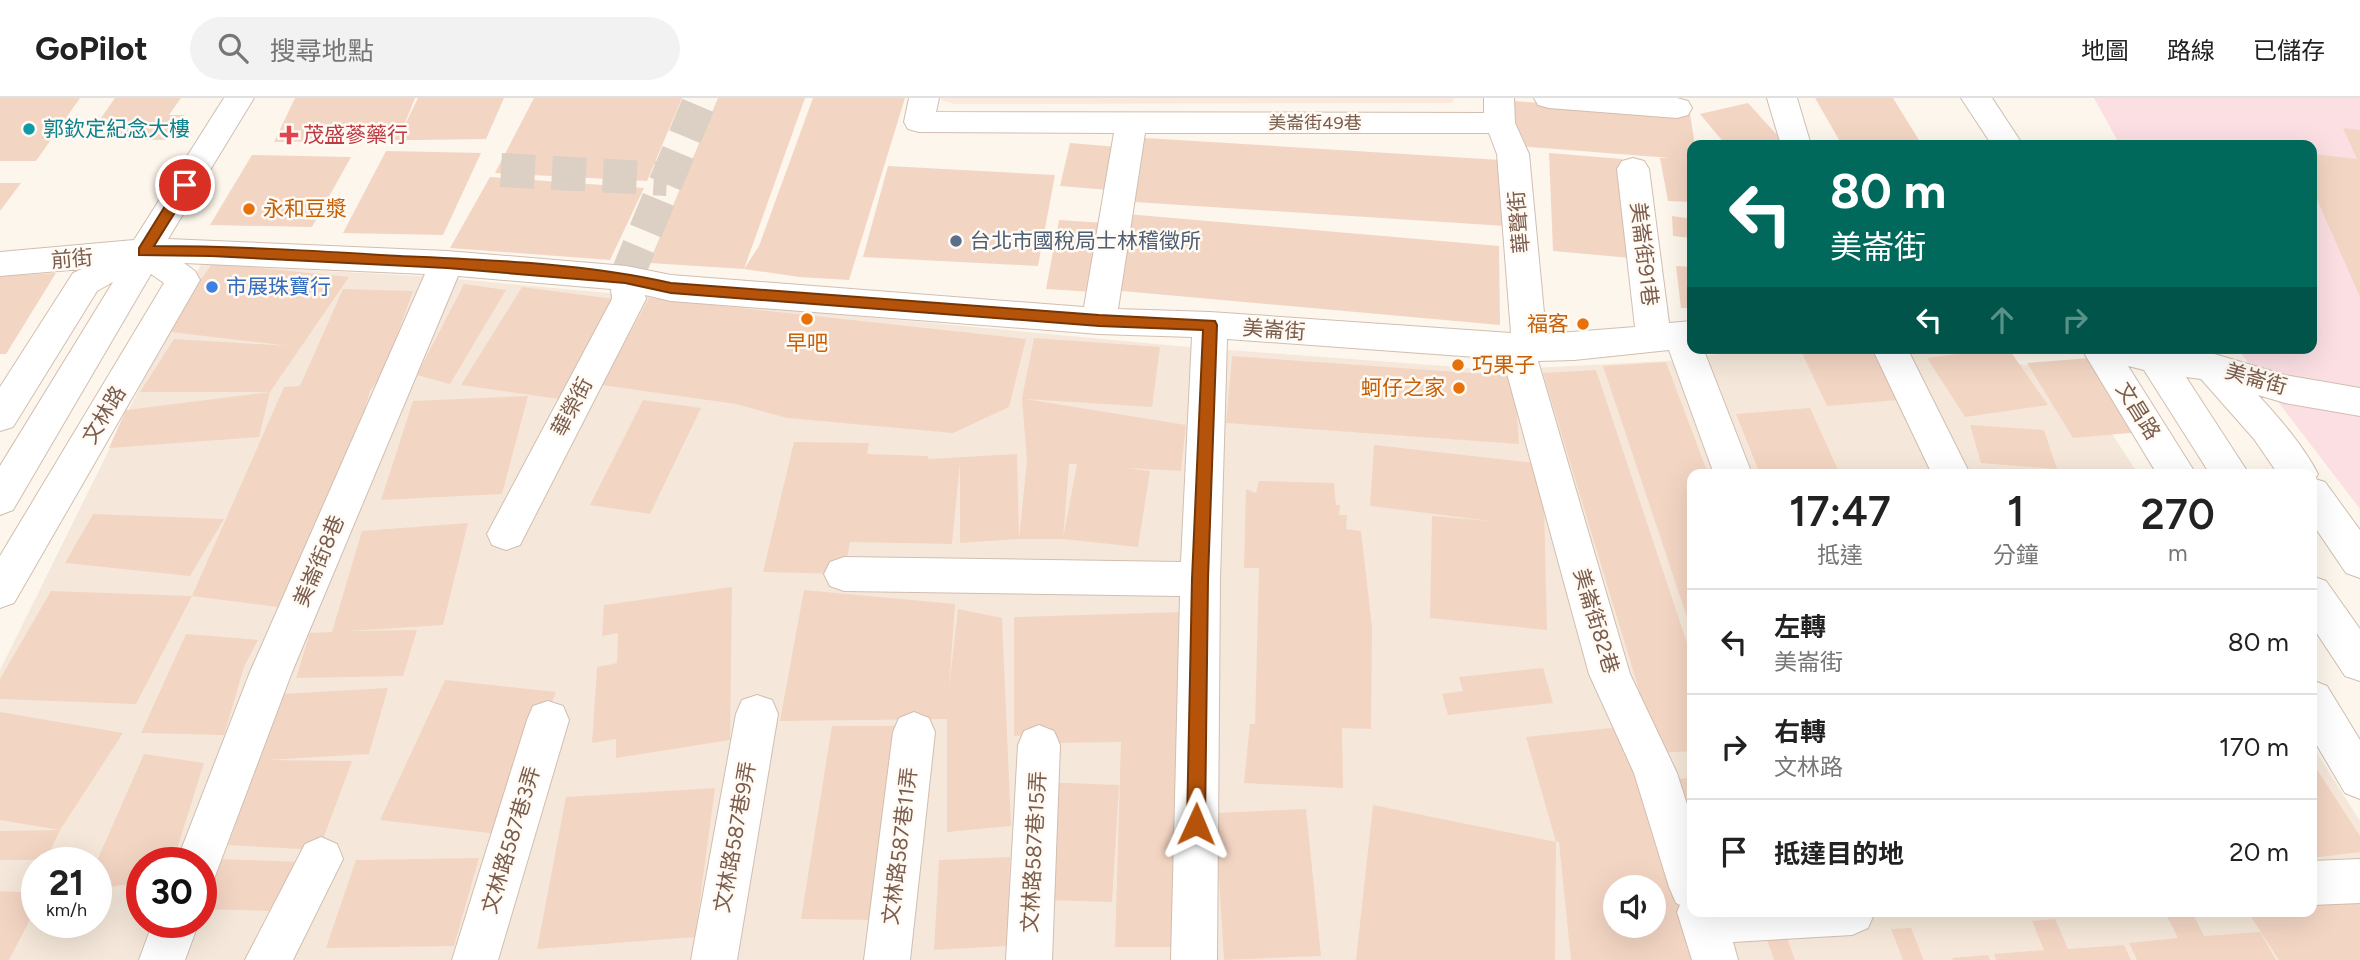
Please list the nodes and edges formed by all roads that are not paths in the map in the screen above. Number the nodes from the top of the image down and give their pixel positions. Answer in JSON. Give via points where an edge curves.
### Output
{"nodes":[{"id":1,"x":239,"y":98,"type":"edge"},
{"id":2,"x":1549,"y":98,"type":"edge"},
{"id":3,"x":1782,"y":98,"type":"edge"},
{"id":4,"x":1976,"y":98,"type":"edge"},
{"id":5,"x":1677,"y":108,"type":"dead end"},
{"id":6,"x":922,"y":110,"type":"edge"},
{"id":7,"x":1499,"y":110,"type":"edge"},
{"id":8,"x":1131,"y":122,"type":"junction"},
{"id":9,"x":1795,"y":140,"type":"edge"},
{"id":10,"x":2005,"y":140,"type":"edge"},
{"id":11,"x":1633,"y":169,"type":"dead end"},
{"id":12,"x":144,"y":251,"type":"junction"},
{"id":13,"x":447,"y":263,"type":"junction"},
{"id":14,"x":0,"y":264,"type":"edge"},
{"id":15,"x":625,"y":278,"type":"junction"},
{"id":16,"x":1099,"y":321,"type":"junction"},
{"id":17,"x":1210,"y":325,"type":"junction"},
{"id":18,"x":1676,"y":336,"type":"edge"},
{"id":19,"x":1523,"y":348,"type":"junction"},
{"id":20,"x":1892,"y":354,"type":"edge"},
{"id":21,"x":2102,"y":354,"type":"edge"},
{"id":22,"x":2152,"y":354,"type":"edge"},
{"id":23,"x":2211,"y":367,"type":"junction"},
{"id":24,"x":2360,"y":402,"type":"edge"},
{"id":25,"x":0,"y":417,"type":"edge"},
{"id":26,"x":1731,"y":469,"type":"edge"},
{"id":27,"x":1949,"y":469,"type":"edge"},
{"id":28,"x":2174,"y":469,"type":"edge"},
{"id":29,"x":2227,"y":469,"type":"edge"},
{"id":30,"x":2295,"y":469,"type":"edge"},
{"id":31,"x":0,"y":499,"type":"edge"},
{"id":32,"x":2317,"y":500,"type":"edge"},
{"id":33,"x":506,"y":534,"type":"dead end"},
{"id":34,"x":2360,"y":561,"type":"edge"},
{"id":35,"x":844,"y":574,"type":"dead end"},
{"id":36,"x":1200,"y":579,"type":"junction"},
{"id":37,"x":0,"y":591,"type":"edge"},
{"id":38,"x":2317,"y":600,"type":"edge"},
{"id":39,"x":2360,"y":663,"type":"edge"},
{"id":40,"x":2317,"y":707,"type":"edge"},
{"id":41,"x":757,"y":714,"type":"dead end"},
{"id":42,"x":548,"y":720,"type":"dead end"},
{"id":43,"x":914,"y":732,"type":"dead end"},
{"id":44,"x":1039,"y":745,"type":"dead end"},
{"id":45,"x":2360,"y":779,"type":"edge"},
{"id":46,"x":204,"y":847,"type":"edge"},
{"id":47,"x":321,"y":859,"type":"dead end"},
{"id":48,"x":1687,"y":871,"type":"edge"},
{"id":49,"x":2360,"y":881,"type":"edge"},
{"id":50,"x":2317,"y":884,"type":"edge"},
{"id":51,"x":1759,"y":917,"type":"edge"},
{"id":52,"x":1703,"y":920,"type":"edge"},
{"id":53,"x":170,"y":938,"type":"edge"},
{"id":54,"x":162,"y":960,"type":"edge"},
{"id":55,"x":268,"y":960,"type":"edge"},
{"id":56,"x":475,"y":960,"type":"edge"},
{"id":57,"x":714,"y":960,"type":"edge"},
{"id":58,"x":887,"y":960,"type":"edge"},
{"id":59,"x":1029,"y":960,"type":"edge"},
{"id":60,"x":1194,"y":960,"type":"edge"}],
"edges":[{"from":1,"to":12,"type":"street"},
{"from":2,"to":5,"type":"street"},
{"from":3,"to":9,"type":"street"},
{"from":4,"to":10,"type":"street"},
{"from":6,"to":8,"type":"street","name":"美崙街49巷"},
{"from":7,"to":8,"type":"street","name":"美崙街49巷"},
{"from":7,"to":19,"type":"street","name":"華聲街","via":[[1513,154]]},
{"from":8,"to":16,"type":"street"},
{"from":11,"to":18,"type":"street","name":"美崙街91巷"},
{"from":12,"to":13,"type":"street","name":"美崙街"},
{"from":12,"to":14,"type":"street","name":"前街"},
{"from":12,"to":25,"type":"street","via":[[85,282]]},
{"from":12,"to":31,"type":"street","via":[[132,279]]},
{"from":12,"to":37,"type":"street","name":"文林路","via":[[183,280]]},
{"from":13,"to":15,"type":"street","name":"美崙街"},
{"from":13,"to":46,"type":"street","name":"美崙街8巷","via":[[271,672]]},
{"from":15,"to":16,"type":"street","name":"美崙街","via":[[671,288]]},
{"from":15,"to":33,"type":"street","name":"華榮街","via":[[629,299]]},
{"from":16,"to":17,"type":"street","name":"美崙街"},
{"from":17,"to":19,"type":"street","name":"美崙街"},
{"from":17,"to":36,"type":"street"},
{"from":18,"to":19,"type":"street","name":"美崙街"},
{"from":18,"to":26,"type":"street","name":"美崙街91巷"},
{"from":19,"to":48,"type":"street","name":"美崙街82巷","via":[[1610,674],[1655,773]]},
{"from":20,"to":27,"type":"street"},
{"from":21,"to":28,"type":"street","name":"文昌路"},
{"from":22,"to":23,"type":"street","name":"美崙街"},
{"from":22,"to":29,"type":"street","name":"文昌路"},
{"from":23,"to":24,"type":"street","name":"美崙街","via":[[2285,389]]},
{"from":23,"to":30,"type":"street","via":[[2267,429]]},
{"from":32,"to":34,"type":"street"},
{"from":35,"to":36,"type":"street"},
{"from":36,"to":60,"type":"street"},
{"from":38,"to":39,"type":"street"},
{"from":40,"to":45,"type":"street"},
{"from":41,"to":57,"type":"street","name":"文林路587巷9弄"},
{"from":42,"to":56,"type":"street","name":"文林路587巷3弄"},
{"from":43,"to":58,"type":"street","name":"文林路587巷11弄"},
{"from":44,"to":59,"type":"street","name":"文林路587巷15弄"},
{"from":47,"to":55,"type":"street"},
{"from":49,"to":50,"type":"street"},
{"from":51,"to":52,"type":"street"},
{"from":53,"to":54,"type":"street"}]}
